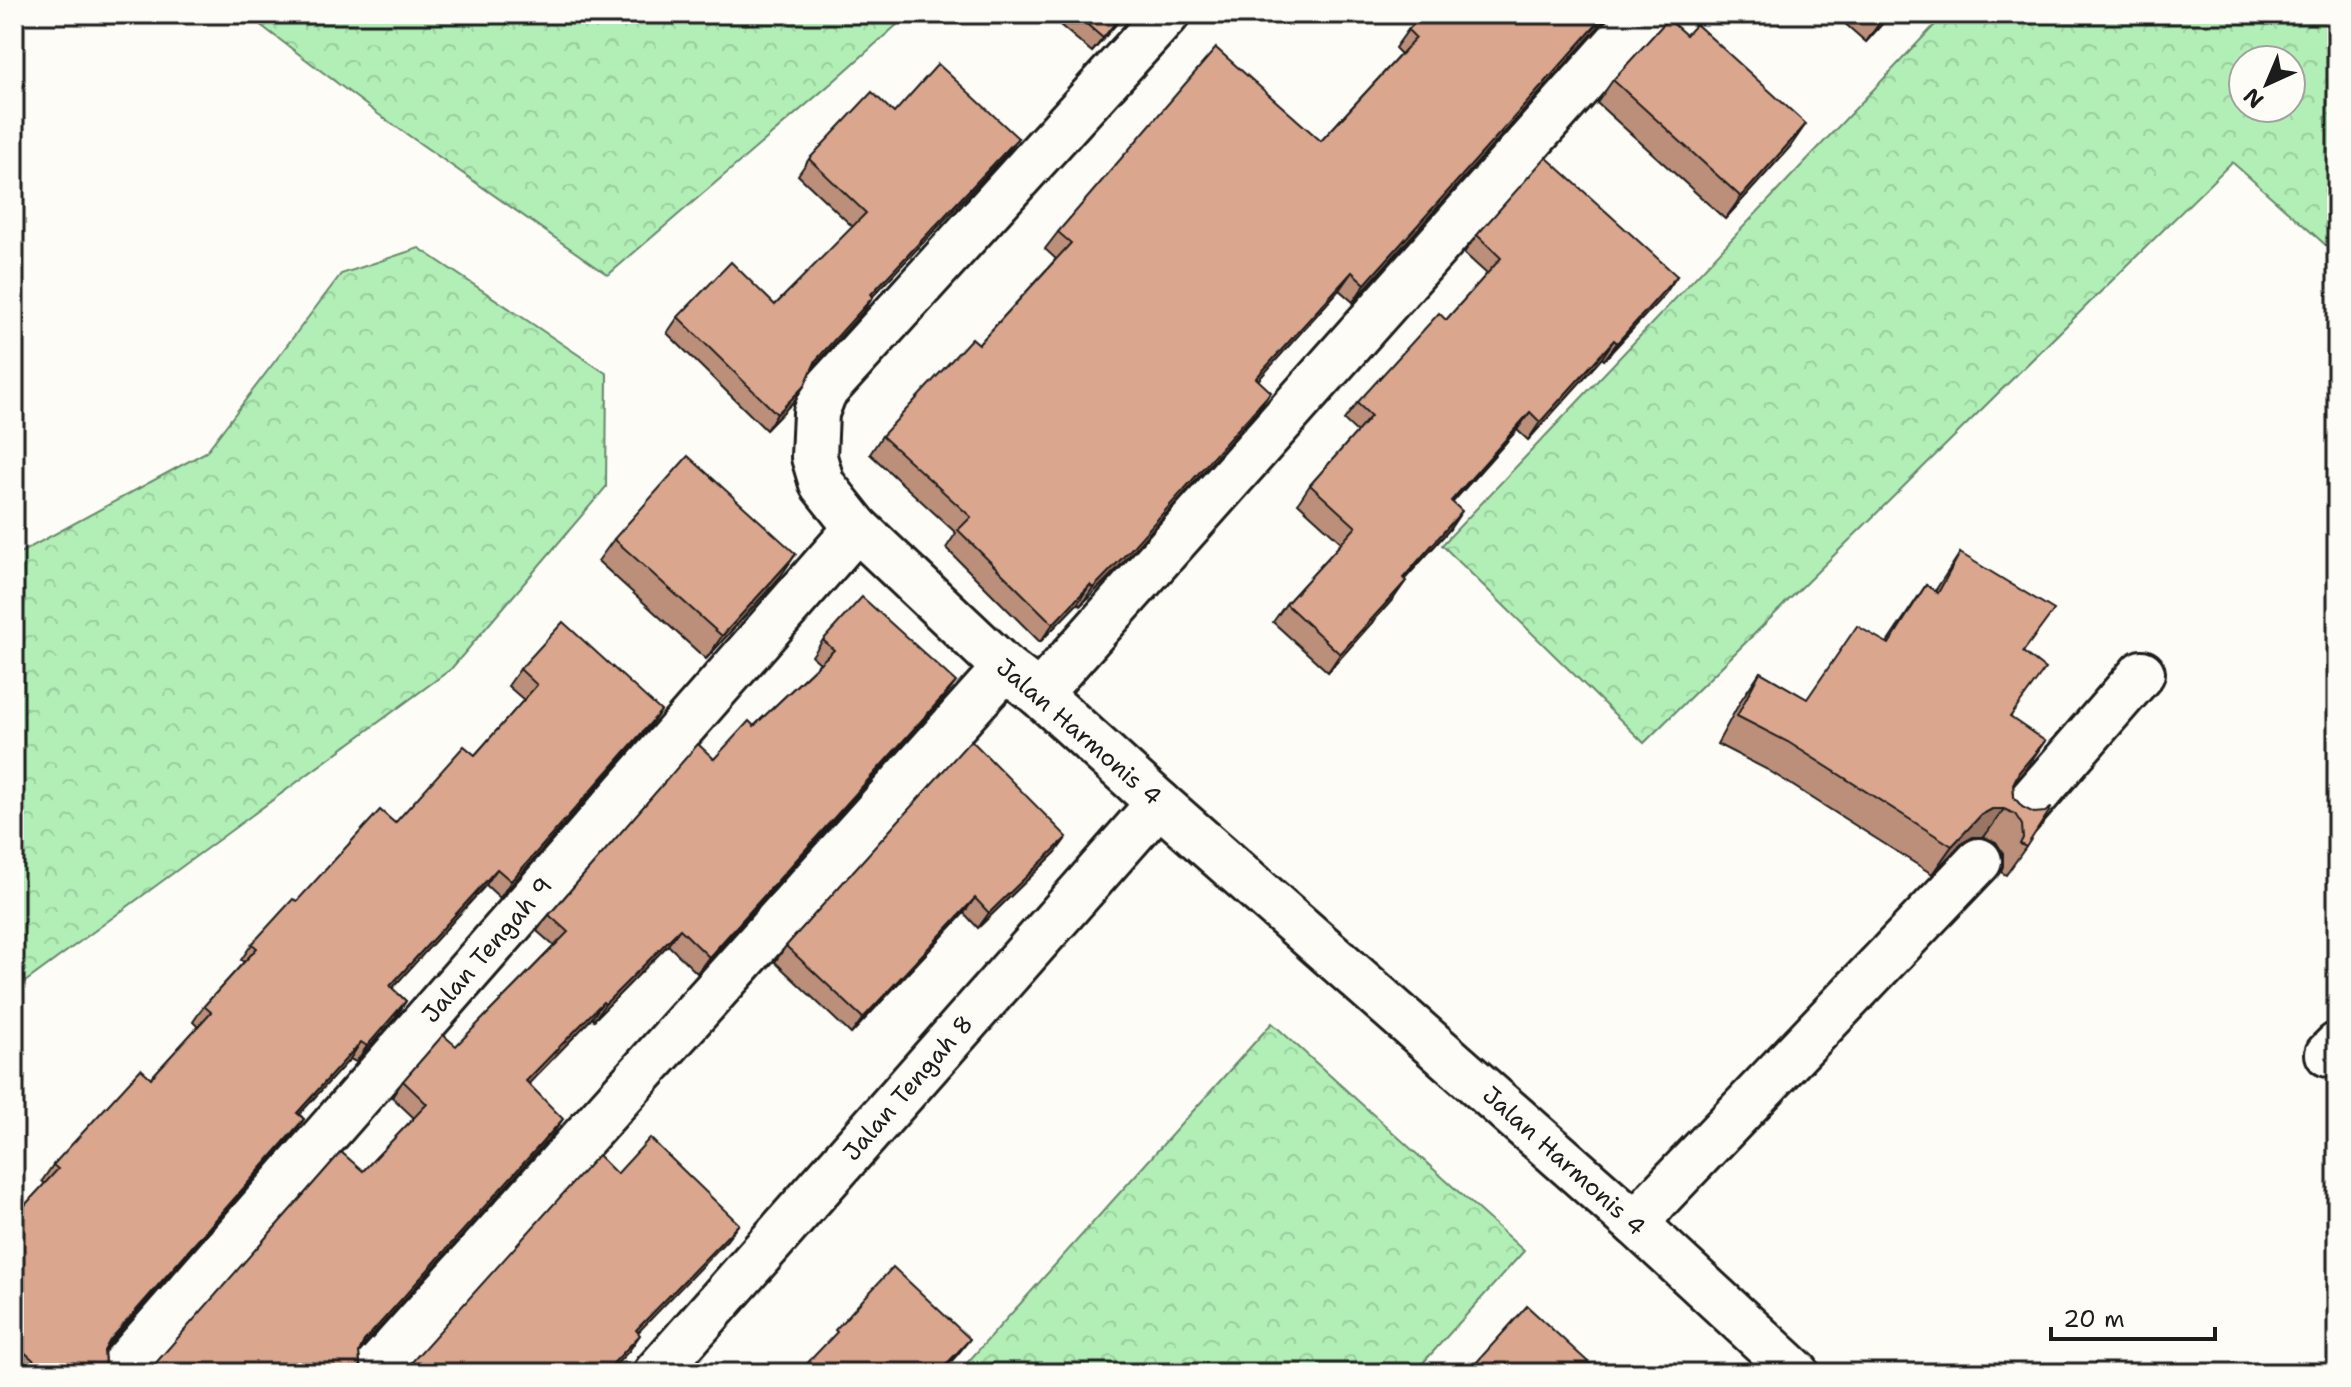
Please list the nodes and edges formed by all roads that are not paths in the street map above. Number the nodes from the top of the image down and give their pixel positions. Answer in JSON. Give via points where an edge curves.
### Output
{"nodes":[{"id":1,"x":1167,"y":14,"type":"edge"},
{"id":2,"x":1643,"y":14,"type":"edge"},
{"id":3,"x":857,"y":528,"type":"junction"},
{"id":4,"x":1005,"y":668,"type":"junction"},
{"id":5,"x":2142,"y":673,"type":"dead end"},
{"id":6,"x":1039,"y":694,"type":"junction"},
{"id":7,"x":1159,"y":803,"type":"junction"},
{"id":8,"x":2018,"y":816,"type":"edge"},
{"id":9,"x":1979,"y":861,"type":"edge"},
{"id":10,"x":1636,"y":1224,"type":"junction"},
{"id":11,"x":117,"y":1373,"type":"edge"},
{"id":12,"x":372,"y":1373,"type":"edge"},
{"id":13,"x":656,"y":1373,"type":"edge"},
{"id":14,"x":1797,"y":1373,"type":"edge"}],
"edges":[{"from":1,"to":3,"type":"street","name":"Jalan Harmonis 4","via":[[824,392],[816,413],[814,457],[822,484]]},
{"from":2,"to":6,"type":"street"},
{"from":3,"to":4,"type":"street","name":"Jalan Harmonis 4"},
{"from":3,"to":11,"type":"street","name":"Jalan Tengah 9"},
{"from":4,"to":6,"type":"street","name":"Jalan Harmonis 4"},
{"from":4,"to":12,"type":"street"},
{"from":5,"to":8,"type":"street"},
{"from":6,"to":7,"type":"street","name":"Jalan Harmonis 4"},
{"from":7,"to":10,"type":"street","name":"Jalan Harmonis 4"},
{"from":7,"to":13,"type":"street","name":"Jalan Tengah 8"},
{"from":9,"to":10,"type":"street"},
{"from":10,"to":14,"type":"street","name":"Jalan Harmonis 4"}]}
